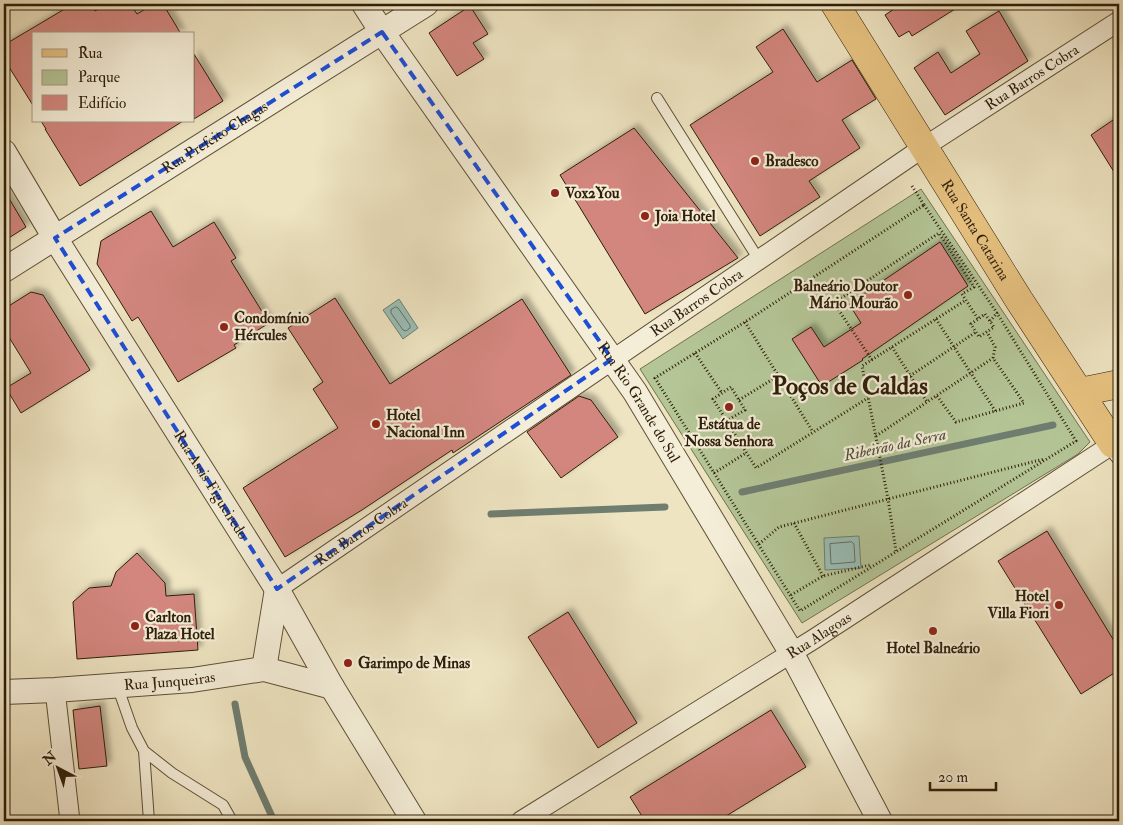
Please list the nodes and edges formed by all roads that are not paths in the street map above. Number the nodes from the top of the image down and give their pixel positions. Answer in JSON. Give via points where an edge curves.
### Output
{"nodes":[{"id":1,"x":364,"y":4,"type":"edge"},
{"id":2,"x":426,"y":4,"type":"edge"},
{"id":3,"x":835,"y":4,"type":"edge"},
{"id":4,"x":1119,"y":21,"type":"edge"},
{"id":5,"x":382,"y":32,"type":"junction"},
{"id":6,"x":657,"y":98,"type":"dead end"},
{"id":7,"x":924,"y":147,"type":"junction"},
{"id":8,"x":4,"y":152,"type":"edge"},
{"id":9,"x":56,"y":238,"type":"junction"},
{"id":10,"x":759,"y":260,"type":"junction"},
{"id":11,"x":4,"y":270,"type":"edge"},
{"id":12,"x":612,"y":359,"type":"junction"},
{"id":13,"x":1119,"y":384,"type":"edge"},
{"id":14,"x":1080,"y":392,"type":"junction"},
{"id":15,"x":1117,"y":447,"type":"edge"},
{"id":16,"x":277,"y":590,"type":"junction"},
{"id":17,"x":791,"y":652,"type":"junction"},
{"id":18,"x":264,"y":669,"type":"junction"},
{"id":19,"x":117,"y":685,"type":"junction"},
{"id":20,"x":332,"y":687,"type":"junction"},
{"id":21,"x":55,"y":690,"type":"junction"},
{"id":22,"x":4,"y":692,"type":"edge"},
{"id":23,"x":144,"y":751,"type":"junction"},
{"id":24,"x":70,"y":821,"type":"edge"},
{"id":25,"x":149,"y":821,"type":"edge"},
{"id":26,"x":232,"y":821,"type":"edge"},
{"id":27,"x":414,"y":821,"type":"edge"},
{"id":28,"x":522,"y":821,"type":"edge"},
{"id":29,"x":880,"y":821,"type":"edge"}],
"edges":[{"from":1,"to":5,"type":"street","name":"Rua Rio Grande do Sul"},
{"from":2,"to":5,"type":"street","name":"Rua Prefeito Chagas"},
{"from":3,"to":7,"type":"main road","name":"Rua Santa Catarina"},
{"from":4,"to":7,"type":"street","name":"Rua Barros Cobra"},
{"from":5,"to":9,"type":"street","name":"Rua Prefeito Chagas"},
{"from":5,"to":12,"type":"street","name":"Rua Rio Grande do Sul"},
{"from":6,"to":10,"type":"lane"},
{"from":7,"to":10,"type":"street","name":"Rua Barros Cobra"},
{"from":7,"to":14,"type":"main road","name":"Rua Santa Catarina"},
{"from":8,"to":9,"type":"street","name":"Rua Assis Figueiredo"},
{"from":9,"to":11,"type":"street","name":"Rua Prefeito Chagas"},
{"from":9,"to":16,"type":"street","name":"Rua Assis Figueiredo"},
{"from":10,"to":12,"type":"street","name":"Rua Barros Cobra"},
{"from":12,"to":16,"type":"street","name":"Rua Barros Cobra"},
{"from":12,"to":17,"type":"street","name":"Rua Rio Grande do Sul"},
{"from":13,"to":14,"type":"main road"},
{"from":14,"to":15,"type":"main road","name":"Rua Santa Catarina"},
{"from":15,"to":17,"type":"street","name":"Rua Alagoas","via":[[1086,463]]},
{"from":16,"to":18,"type":"street"},
{"from":16,"to":20,"type":"street","name":"Rua Assis Figueiredo"},
{"from":17,"to":28,"type":"street","name":"Rua Alagoas"},
{"from":17,"to":29,"type":"street","name":"Rua Rio Grande do Sul"},
{"from":18,"to":19,"type":"street","name":"Rua Junqueiras","via":[[192,680]]},
{"from":18,"to":20,"type":"street","name":"Rua Junqueiras"},
{"from":19,"to":21,"type":"street","name":"Rua Junqueiras"},
{"from":19,"to":23,"type":"lane"},
{"from":20,"to":27,"type":"street","name":"Rua Assis Figueiredo"},
{"from":21,"to":22,"type":"street","name":"Rua Junqueiras"},
{"from":21,"to":24,"type":"street"},
{"from":23,"to":25,"type":"lane"},
{"from":23,"to":26,"type":"lane","via":[[222,805]]}]}
